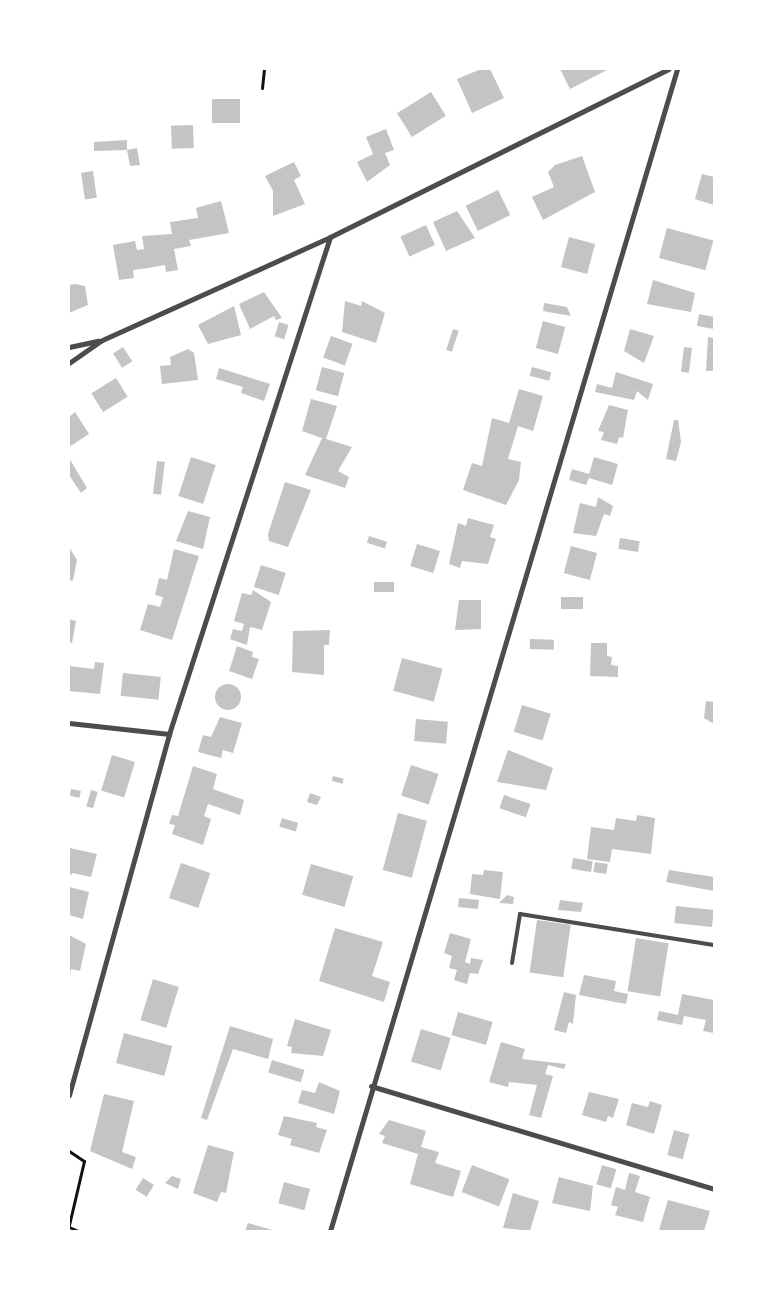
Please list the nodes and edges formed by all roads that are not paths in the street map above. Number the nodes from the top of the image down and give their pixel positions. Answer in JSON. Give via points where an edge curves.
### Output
{"nodes":[{"id":1,"x":669,"y":69,"type":"edge"},
{"id":2,"x":677,"y":69,"type":"edge"},
{"id":3,"x":330,"y":237,"type":"junction"},
{"id":4,"x":100,"y":341,"type":"junction"},
{"id":5,"x":69,"y":347,"type":"edge"},
{"id":6,"x":69,"y":363,"type":"edge"},
{"id":7,"x":69,"y":723,"type":"edge"},
{"id":8,"x":168,"y":734,"type":"junction"},
{"id":9,"x":714,"y":945,"type":"edge"},
{"id":10,"x":512,"y":963,"type":"dead end"},
{"id":11,"x":372,"y":1086,"type":"junction"},
{"id":12,"x":69,"y":1095,"type":"edge"},
{"id":13,"x":714,"y":1190,"type":"edge"},
{"id":14,"x":330,"y":1231,"type":"edge"}],
"edges":[{"from":1,"to":3,"type":"street"},
{"from":2,"to":11,"type":"street"},
{"from":3,"to":4,"type":"street"},
{"from":3,"to":8,"type":"street"},
{"from":4,"to":5,"type":"street"},
{"from":4,"to":6,"type":"street"},
{"from":7,"to":8,"type":"street"},
{"from":8,"to":12,"type":"street"},
{"from":9,"to":10,"type":"lane","via":[[592,929],[578,920],[520,914]]},
{"from":11,"to":13,"type":"street"},
{"from":11,"to":14,"type":"street"}]}
